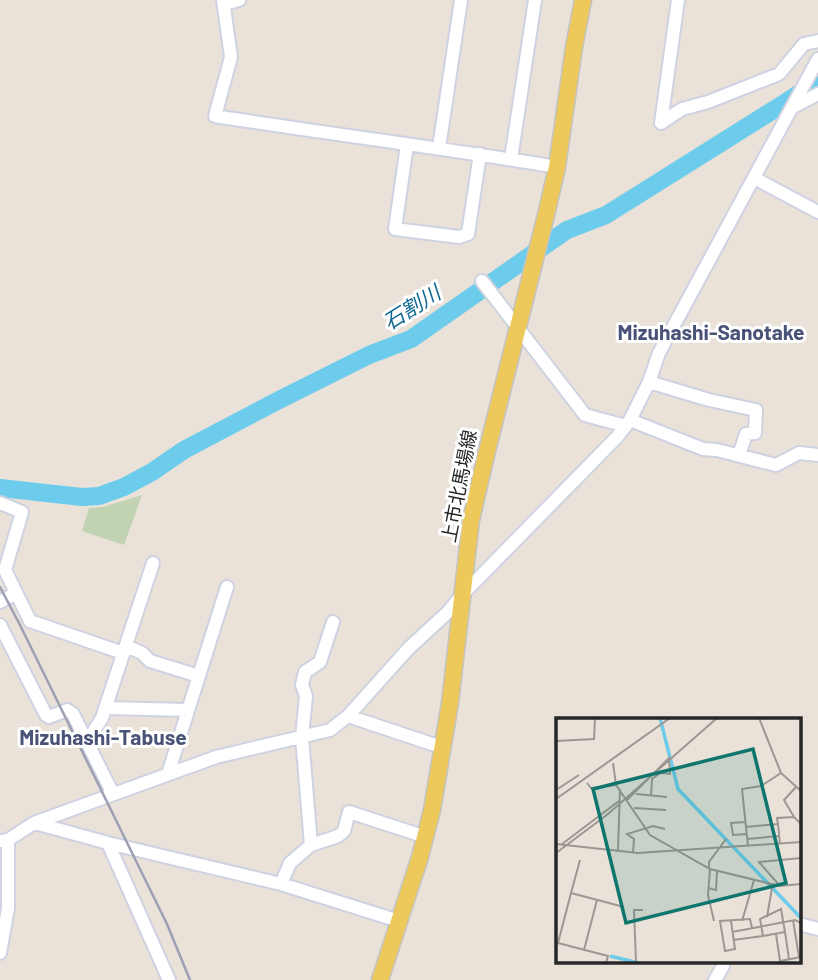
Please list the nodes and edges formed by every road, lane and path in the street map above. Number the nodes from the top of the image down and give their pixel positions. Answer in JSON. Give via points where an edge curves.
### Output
{"nodes":[{"id":1,"x":239,"y":0,"type":"edge"},
{"id":2,"x":461,"y":0,"type":"edge"},
{"id":3,"x":536,"y":0,"type":"edge"},
{"id":4,"x":583,"y":0,"type":"edge"},
{"id":5,"x":678,"y":0,"type":"edge"},
{"id":6,"x":224,"y":2,"type":"edge"},
{"id":7,"x":818,"y":41,"type":"edge"},
{"id":8,"x":818,"y":60,"type":"edge"},
{"id":9,"x":818,"y":94,"type":"edge"},
{"id":10,"x":793,"y":105,"type":"junction"},
{"id":11,"x":407,"y":145,"type":"junction"},
{"id":12,"x":439,"y":148,"type":"junction"},
{"id":13,"x":480,"y":154,"type":"junction"},
{"id":14,"x":511,"y":159,"type":"junction"},
{"id":15,"x":556,"y":167,"type":"junction"},
{"id":16,"x":754,"y":178,"type":"junction"},
{"id":17,"x":818,"y":212,"type":"edge"},
{"id":18,"x":482,"y":281,"type":"dead end"},
{"id":19,"x":517,"y":328,"type":"junction"},
{"id":20,"x":649,"y":382,"type":"junction"},
{"id":21,"x":628,"y":423,"type":"junction"},
{"id":22,"x":738,"y":455,"type":"junction"},
{"id":23,"x":818,"y":455,"type":"edge"},
{"id":24,"x":0,"y":503,"type":"edge"},
{"id":25,"x":153,"y":563,"type":"dead end"},
{"id":26,"x":227,"y":587,"type":"dead end"},
{"id":27,"x":16,"y":593,"type":"junction"},
{"id":28,"x":461,"y":596,"type":"junction"},
{"id":29,"x":0,"y":602,"type":"edge"},
{"id":30,"x":333,"y":622,"type":"dead end"},
{"id":31,"x":0,"y":625,"type":"edge"},
{"id":32,"x":125,"y":650,"type":"junction"},
{"id":33,"x":199,"y":676,"type":"junction"},
{"id":34,"x":105,"y":708,"type":"junction"},
{"id":35,"x":188,"y":710,"type":"junction"},
{"id":36,"x":348,"y":716,"type":"junction"},
{"id":37,"x":302,"y":737,"type":"junction"},
{"id":38,"x":87,"y":743,"type":"junction"},
{"id":39,"x":444,"y":748,"type":"junction"},
{"id":40,"x":168,"y":774,"type":"junction"},
{"id":41,"x":113,"y":794,"type":"junction"},
{"id":42,"x":34,"y":823,"type":"junction"},
{"id":43,"x":426,"y":837,"type":"junction"},
{"id":44,"x":4,"y":841,"type":"edge"},
{"id":45,"x":108,"y":843,"type":"junction"},
{"id":46,"x":311,"y":845,"type":"junction"},
{"id":47,"x":281,"y":884,"type":"junction"},
{"id":48,"x":399,"y":922,"type":"junction"},
{"id":49,"x":800,"y":924,"type":"edge"},
{"id":50,"x":818,"y":929,"type":"edge"},
{"id":51,"x":0,"y":953,"type":"edge"},
{"id":52,"x":723,"y":966,"type":"dead end"},
{"id":53,"x":169,"y":980,"type":"edge"},
{"id":54,"x":380,"y":980,"type":"edge"},
{"id":55,"x":715,"y":980,"type":"edge"}],
"edges":[{"from":1,"to":6,"type":"street"},
{"from":2,"to":12,"type":"street"},
{"from":3,"to":14,"type":"street"},
{"from":4,"to":15,"type":"main road","name":"上市北馬場線"},
{"from":5,"to":7,"type":"street","via":[[661,123],[682,109],[779,74],[804,44]]},
{"from":6,"to":11,"type":"street","via":[[231,57],[215,116]]},
{"from":8,"to":10,"type":"street"},
{"from":9,"to":10,"type":"street"},
{"from":10,"to":16,"type":"street"},
{"from":11,"to":12,"type":"street"},
{"from":11,"to":13,"type":"street","via":[[395,229],[459,237],[468,234]]},
{"from":12,"to":13,"type":"street"},
{"from":13,"to":14,"type":"street"},
{"from":14,"to":15,"type":"street"},
{"from":15,"to":19,"type":"main road","name":"上市北馬場線"},
{"from":16,"to":17,"type":"street"},
{"from":16,"to":20,"type":"street","via":[[659,353]]},
{"from":18,"to":19,"type":"street"},
{"from":19,"to":21,"type":"street","via":[[585,415]]},
{"from":19,"to":28,"type":"main road","name":"上市北馬場線","via":[[471,520]]},
{"from":20,"to":21,"type":"street"},
{"from":20,"to":22,"type":"street","via":[[756,411],[755,433],[746,435]]},
{"from":21,"to":22,"type":"street","via":[[703,449]]},
{"from":21,"to":28,"type":"street"},
{"from":22,"to":23,"type":"street","via":[[776,465],[799,453]]},
{"from":24,"to":27,"type":"street","via":[[22,512],[5,570]]},
{"from":25,"to":32,"type":"street"},
{"from":26,"to":33,"type":"street"},
{"from":27,"to":29,"type":"street"},
{"from":27,"to":32,"type":"street","via":[[30,621]]},
{"from":28,"to":36,"type":"street"},
{"from":28,"to":39,"type":"main road","name":"上市北馬場線"},
{"from":30,"to":37,"type":"street","via":[[320,662],[305,672]]},
{"from":31,"to":38,"type":"street","via":[[46,715],[67,710],[73,714]]},
{"from":32,"to":33,"type":"street"},
{"from":32,"to":34,"type":"street"},
{"from":33,"to":35,"type":"street"},
{"from":34,"to":35,"type":"street"},
{"from":34,"to":38,"type":"street"},
{"from":35,"to":40,"type":"street"},
{"from":36,"to":37,"type":"street","via":[[330,730]]},
{"from":36,"to":39,"type":"street"},
{"from":37,"to":40,"type":"street","via":[[216,757]]},
{"from":37,"to":46,"type":"street"},
{"from":38,"to":41,"type":"street"},
{"from":39,"to":43,"type":"main road","name":"上市北馬場線"},
{"from":40,"to":41,"type":"street"},
{"from":41,"to":42,"type":"street"},
{"from":42,"to":44,"type":"street"},
{"from":42,"to":45,"type":"street"},
{"from":43,"to":46,"type":"street","via":[[349,812],[344,831]]},
{"from":43,"to":48,"type":"main road","name":"上市北馬場線"},
{"from":44,"to":51,"type":"street","via":[[8,908]]},
{"from":45,"to":47,"type":"street"},
{"from":45,"to":53,"type":"street"},
{"from":46,"to":47,"type":"street","via":[[290,863]]},
{"from":47,"to":48,"type":"street"},
{"from":48,"to":54,"type":"main road","name":"上市北馬場線"},
{"from":49,"to":50,"type":"street"},
{"from":52,"to":55,"type":"street"}]}
